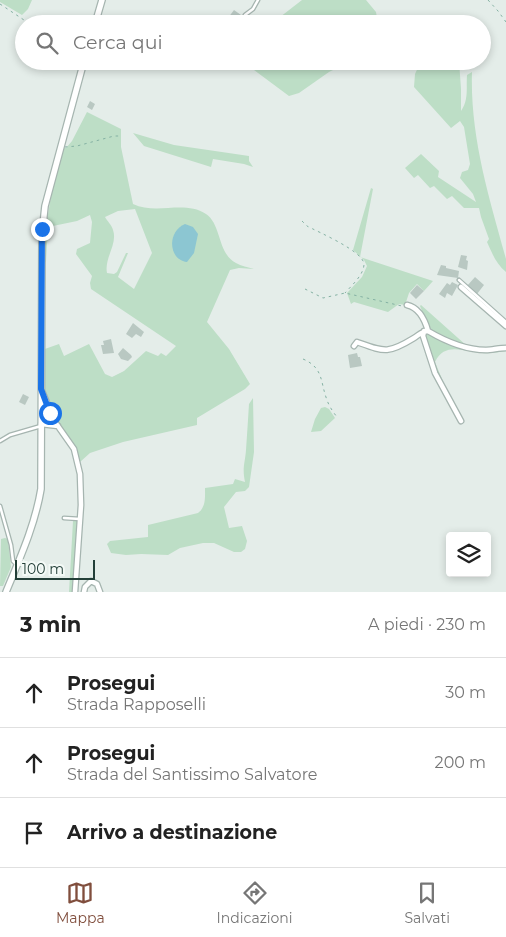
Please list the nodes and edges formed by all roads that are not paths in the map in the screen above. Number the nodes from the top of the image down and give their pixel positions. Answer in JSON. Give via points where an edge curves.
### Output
{"nodes":[{"id":1,"x":102,"y":0,"type":"edge"},
{"id":2,"x":258,"y":0,"type":"edge"},
{"id":3,"x":98,"y":15,"type":"edge"},
{"id":4,"x":245,"y":15,"type":"dead end"},
{"id":5,"x":82,"y":70,"type":"edge"},
{"id":6,"x":459,"y":280,"type":"dead end"},
{"id":7,"x":461,"y":287,"type":"dead end"},
{"id":8,"x":407,"y":305,"type":"road end"},
{"id":9,"x":506,"y":322,"type":"edge"},
{"id":10,"x":506,"y":326,"type":"edge"},
{"id":11,"x":426,"y":331,"type":"junction"},
{"id":12,"x":354,"y":346,"type":"dead end"},
{"id":13,"x":506,"y":348,"type":"edge"},
{"id":14,"x":41,"y":389,"type":"junction"},
{"id":15,"x":461,"y":421,"type":"dead end"},
{"id":16,"x":41,"y":425,"type":"junction"},
{"id":17,"x":58,"y":426,"type":"junction"},
{"id":18,"x":0,"y":440,"type":"edge"},
{"id":19,"x":0,"y":506,"type":"edge"},
{"id":20,"x":64,"y":518,"type":"dead end"},
{"id":21,"x":80,"y":519,"type":"junction"},
{"id":22,"x":17,"y":565,"type":"junction"},
{"id":23,"x":6,"y":592,"type":"edge"},
{"id":24,"x":75,"y":592,"type":"edge"},
{"id":25,"x":84,"y":592,"type":"edge"},
{"id":26,"x":100,"y":592,"type":"edge"}],
"edges":[{"from":1,"to":3,"type":"street"},
{"from":2,"to":4,"type":"lane"},
{"from":5,"to":14,"type":"street","via":[[45,206]]},
{"from":6,"to":9,"type":"lane"},
{"from":7,"to":10,"type":"street"},
{"from":8,"to":11,"type":"street","via":[[422,314]]},
{"from":11,"to":12,"type":"street","via":[[389,350],[358,342]]},
{"from":11,"to":13,"type":"street","via":[[467,347],[484,350]]},
{"from":11,"to":15,"type":"street","via":[[423,336],[435,373]]},
{"from":14,"to":16,"type":"street"},
{"from":14,"to":17,"type":"street"},
{"from":16,"to":17,"type":"street"},
{"from":16,"to":18,"type":"lane"},
{"from":16,"to":22,"type":"street","via":[[38,508]]},
{"from":17,"to":21,"type":"street","via":[[78,459]]},
{"from":19,"to":22,"type":"lane","via":[[13,561]]},
{"from":20,"to":21,"type":"lane"},
{"from":21,"to":24,"type":"street"},
{"from":22,"to":23,"type":"street"},
{"from":25,"to":26,"type":"street","via":[[90,581],[97,584]]}]}
